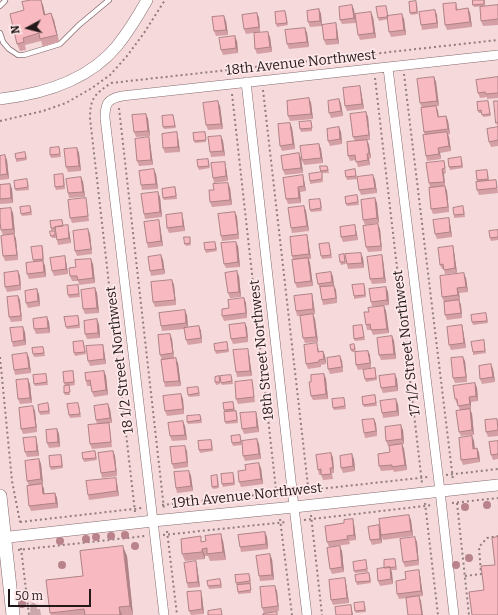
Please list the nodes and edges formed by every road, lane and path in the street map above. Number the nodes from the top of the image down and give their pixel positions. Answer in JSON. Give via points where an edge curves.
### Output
{"nodes":[{"id":1,"x":109,"y":0,"type":"edge"},
{"id":2,"x":147,"y":0,"type":"edge"},
{"id":3,"x":4,"y":1,"type":"dead end"},
{"id":4,"x":0,"y":6,"type":"edge"},
{"id":5,"x":0,"y":33,"type":"edge"},
{"id":6,"x":498,"y":40,"type":"edge"},
{"id":7,"x":498,"y":55,"type":"edge"},
{"id":8,"x":403,"y":66,"type":"junction"},
{"id":9,"x":388,"y":68,"type":"junction"},
{"id":10,"x":374,"y":69,"type":"junction"},
{"id":11,"x":262,"y":81,"type":"junction"},
{"id":12,"x":246,"y":82,"type":"junction"},
{"id":13,"x":232,"y":94,"type":"dead end"},
{"id":14,"x":122,"y":96,"type":"junction"},
{"id":15,"x":0,"y":99,"type":"edge"},
{"id":16,"x":108,"y":102,"type":"joint"},
{"id":17,"x":0,"y":357,"type":"edge"},
{"id":18,"x":498,"y":469,"type":"edge"},
{"id":19,"x":498,"y":485,"type":"edge"},
{"id":20,"x":440,"y":492,"type":"junction"},
{"id":21,"x":0,"y":496,"type":"edge"},
{"id":22,"x":498,"y":498,"type":"edge"},
{"id":23,"x":294,"y":507,"type":"junction"},
{"id":24,"x":153,"y":521,"type":"junction"},
{"id":25,"x":498,"y":536,"type":"edge"},
{"id":26,"x":138,"y":537,"type":"dead end"},
{"id":27,"x":2,"y":538,"type":"edge"},
{"id":28,"x":4,"y":575,"type":"edge"},
{"id":29,"x":465,"y":576,"type":"junction"},
{"id":30,"x":13,"y":615,"type":"edge"},
{"id":31,"x":29,"y":615,"type":"edge"},
{"id":32,"x":164,"y":615,"type":"edge"},
{"id":33,"x":177,"y":615,"type":"edge"},
{"id":34,"x":292,"y":615,"type":"edge"},
{"id":35,"x":307,"y":615,"type":"edge"},
{"id":36,"x":322,"y":615,"type":"edge"},
{"id":37,"x":438,"y":615,"type":"edge"},
{"id":38,"x":454,"y":615,"type":"edge"},
{"id":39,"x":469,"y":615,"type":"edge"}],
"edges":[{"from":1,"to":5,"type":"lane","via":[[60,44],[53,47],[18,55],[3,42]]},
{"from":2,"to":15,"type":"street","via":[[116,47],[92,69],[51,89]]},
{"from":3,"to":4,"type":"lane"},
{"from":6,"to":17,"type":"path","via":[[111,83],[94,98],[90,106],[90,118],[134,508],[20,522],[12,481]]},
{"from":7,"to":8,"type":"street","name":"18th Avenue Northwest"},
{"from":8,"to":9,"type":"street","name":"18th Avenue Northwest"},
{"from":8,"to":18,"type":"path","via":[[453,474]]},
{"from":9,"to":10,"type":"street","name":"18th Avenue Northwest"},
{"from":9,"to":20,"type":"street","name":"17 1/2 Street Northwest"},
{"from":10,"to":11,"type":"street","name":"18th Avenue Northwest"},
{"from":10,"to":11,"type":"path","via":[[421,477],[308,490]]},
{"from":11,"to":12,"type":"street","name":"18th Avenue Northwest"},
{"from":12,"to":14,"type":"street","name":"18th Avenue Northwest"},
{"from":12,"to":23,"type":"street","name":"18th Street Northwest"},
{"from":13,"to":14,"type":"path","via":[[276,493],[163,505],[118,105]]},
{"from":14,"to":16,"type":"street","name":"18th Avenue Northwest"},
{"from":16,"to":24,"type":"street","name":"18 1/2 Street Northwest","via":[[105,118]]},
{"from":19,"to":20,"type":"street","name":"19th Avenue Northwest"},
{"from":20,"to":23,"type":"street","name":"19th Avenue Northwest"},
{"from":20,"to":38,"type":"street","name":"17 1/2 Street Northwest"},
{"from":21,"to":27,"type":"main road"},
{"from":22,"to":29,"type":"path","via":[[457,503]]},
{"from":23,"to":24,"type":"street","name":"19th Avenue Northwest"},
{"from":23,"to":35,"type":"street","name":"18th Street Northwest"},
{"from":24,"to":27,"type":"street","name":"19th Avenue Northwest"},
{"from":24,"to":32,"type":"street","name":"18 1/2 Street Northwest"},
{"from":25,"to":29,"type":"path","via":[[487,538],[479,547],[481,574]]},
{"from":26,"to":31,"type":"path","via":[[21,549]]},
{"from":27,"to":28,"type":"main road"},
{"from":28,"to":30,"type":"main road"},
{"from":29,"to":39,"type":"path"},
{"from":33,"to":34,"type":"path","via":[[168,534],[281,523]]},
{"from":36,"to":37,"type":"path","via":[[311,519],[425,506]]}]}
